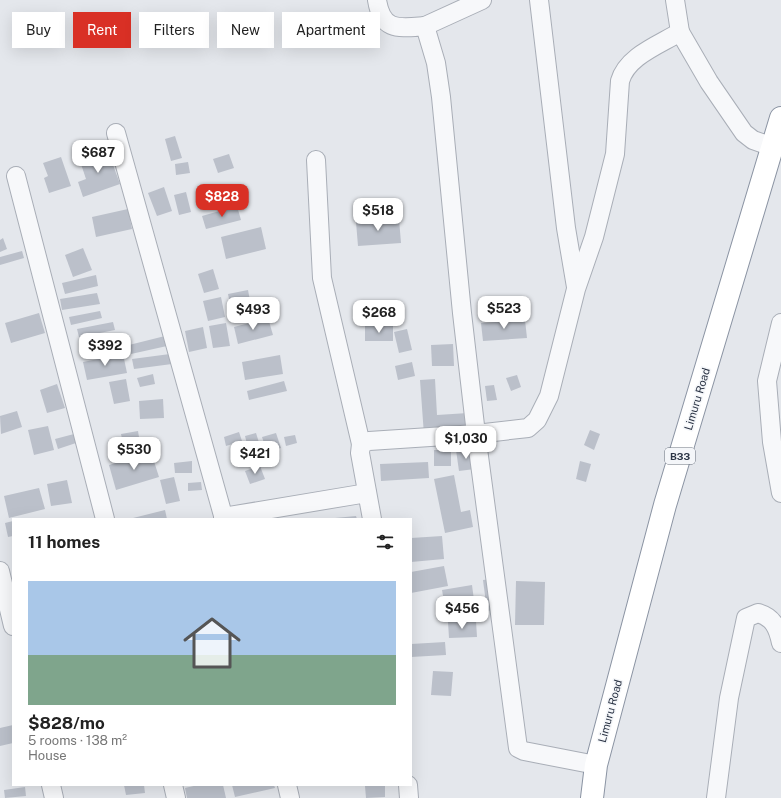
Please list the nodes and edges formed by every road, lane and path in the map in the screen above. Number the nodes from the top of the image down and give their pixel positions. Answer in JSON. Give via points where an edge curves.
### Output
{"nodes":[{"id":1,"x":377,"y":0,"type":"edge"},
{"id":2,"x":482,"y":0,"type":"edge"},
{"id":3,"x":538,"y":0,"type":"edge"},
{"id":4,"x":674,"y":0,"type":"edge"},
{"id":5,"x":425,"y":26,"type":"junction"},
{"id":6,"x":680,"y":32,"type":"junction"},
{"id":7,"x":781,"y":118,"type":"edge"},
{"id":8,"x":116,"y":133,"type":"dead end"},
{"id":9,"x":773,"y":147,"type":"junction"},
{"id":10,"x":316,"y":160,"type":"dead end"},
{"id":11,"x":16,"y":176,"type":"dead end"},
{"id":12,"x":576,"y":289,"type":"junction"},
{"id":13,"x":781,"y":323,"type":"edge"},
{"id":14,"x":476,"y":434,"type":"junction"},
{"id":15,"x":361,"y":444,"type":"junction"},
{"id":16,"x":367,"y":493,"type":"junction"},
{"id":17,"x":781,"y":493,"type":"edge"},
{"id":18,"x":105,"y":518,"type":"edge"},
{"id":19,"x":224,"y":518,"type":"edge"},
{"id":20,"x":372,"y":518,"type":"edge"},
{"id":21,"x":0,"y":571,"type":"edge"},
{"id":22,"x":12,"y":622,"type":"edge"},
{"id":23,"x":781,"y":643,"type":"edge"},
{"id":24,"x":596,"y":765,"type":"junction"},
{"id":25,"x":51,"y":786,"type":"edge"},
{"id":26,"x":173,"y":786,"type":"edge"},
{"id":27,"x":286,"y":786,"type":"edge"},
{"id":28,"x":408,"y":786,"type":"edge"},
{"id":29,"x":54,"y":798,"type":"edge"},
{"id":30,"x":176,"y":798,"type":"edge"},
{"id":31,"x":290,"y":798,"type":"edge"},
{"id":32,"x":409,"y":798,"type":"edge"},
{"id":33,"x":592,"y":798,"type":"edge"},
{"id":34,"x":716,"y":798,"type":"edge"}],
"edges":[{"from":1,"to":5,"type":"street","via":[[379,12],[385,22],[394,28]]},
{"from":2,"to":5,"type":"street"},
{"from":3,"to":12,"type":"street"},
{"from":4,"to":6,"type":"street"},
{"from":5,"to":14,"type":"street","via":[[436,63],[441,97]]},
{"from":6,"to":9,"type":"street","via":[[709,82],[744,133],[753,140]]},
{"from":6,"to":12,"type":"street","via":[[629,63],[623,70],[615,154],[594,237]]},
{"from":7,"to":9,"type":"highway","name":"Limuru Road","number":"B33"},
{"from":8,"to":19,"type":"street"},
{"from":9,"to":24,"type":"highway","name":"Limuru Road","number":"B33","via":[[665,505]]},
{"from":10,"to":15,"type":"street","via":[[322,278]]},
{"from":11,"to":18,"type":"street"},
{"from":12,"to":14,"type":"street","via":[[549,396],[537,420],[528,428]]},
{"from":13,"to":17,"type":"street","via":[[767,381],[772,442]]},
{"from":14,"to":15,"type":"street","via":[[369,441]]},
{"from":14,"to":24,"type":"street","via":[[518,748],[524,752]]},
{"from":15,"to":16,"type":"street","via":[[360,453]]},
{"from":16,"to":19,"type":"street"},
{"from":16,"to":20,"type":"street"},
{"from":21,"to":22,"type":"street"},
{"from":23,"to":34,"type":"street","via":[[771,619],[758,613],[746,618],[729,698]]},
{"from":24,"to":33,"type":"highway","name":"Limuru Road","number":"B33"},
{"from":25,"to":29,"type":"street"},
{"from":26,"to":30,"type":"street"},
{"from":27,"to":31,"type":"street"},
{"from":28,"to":32,"type":"street"}]}
